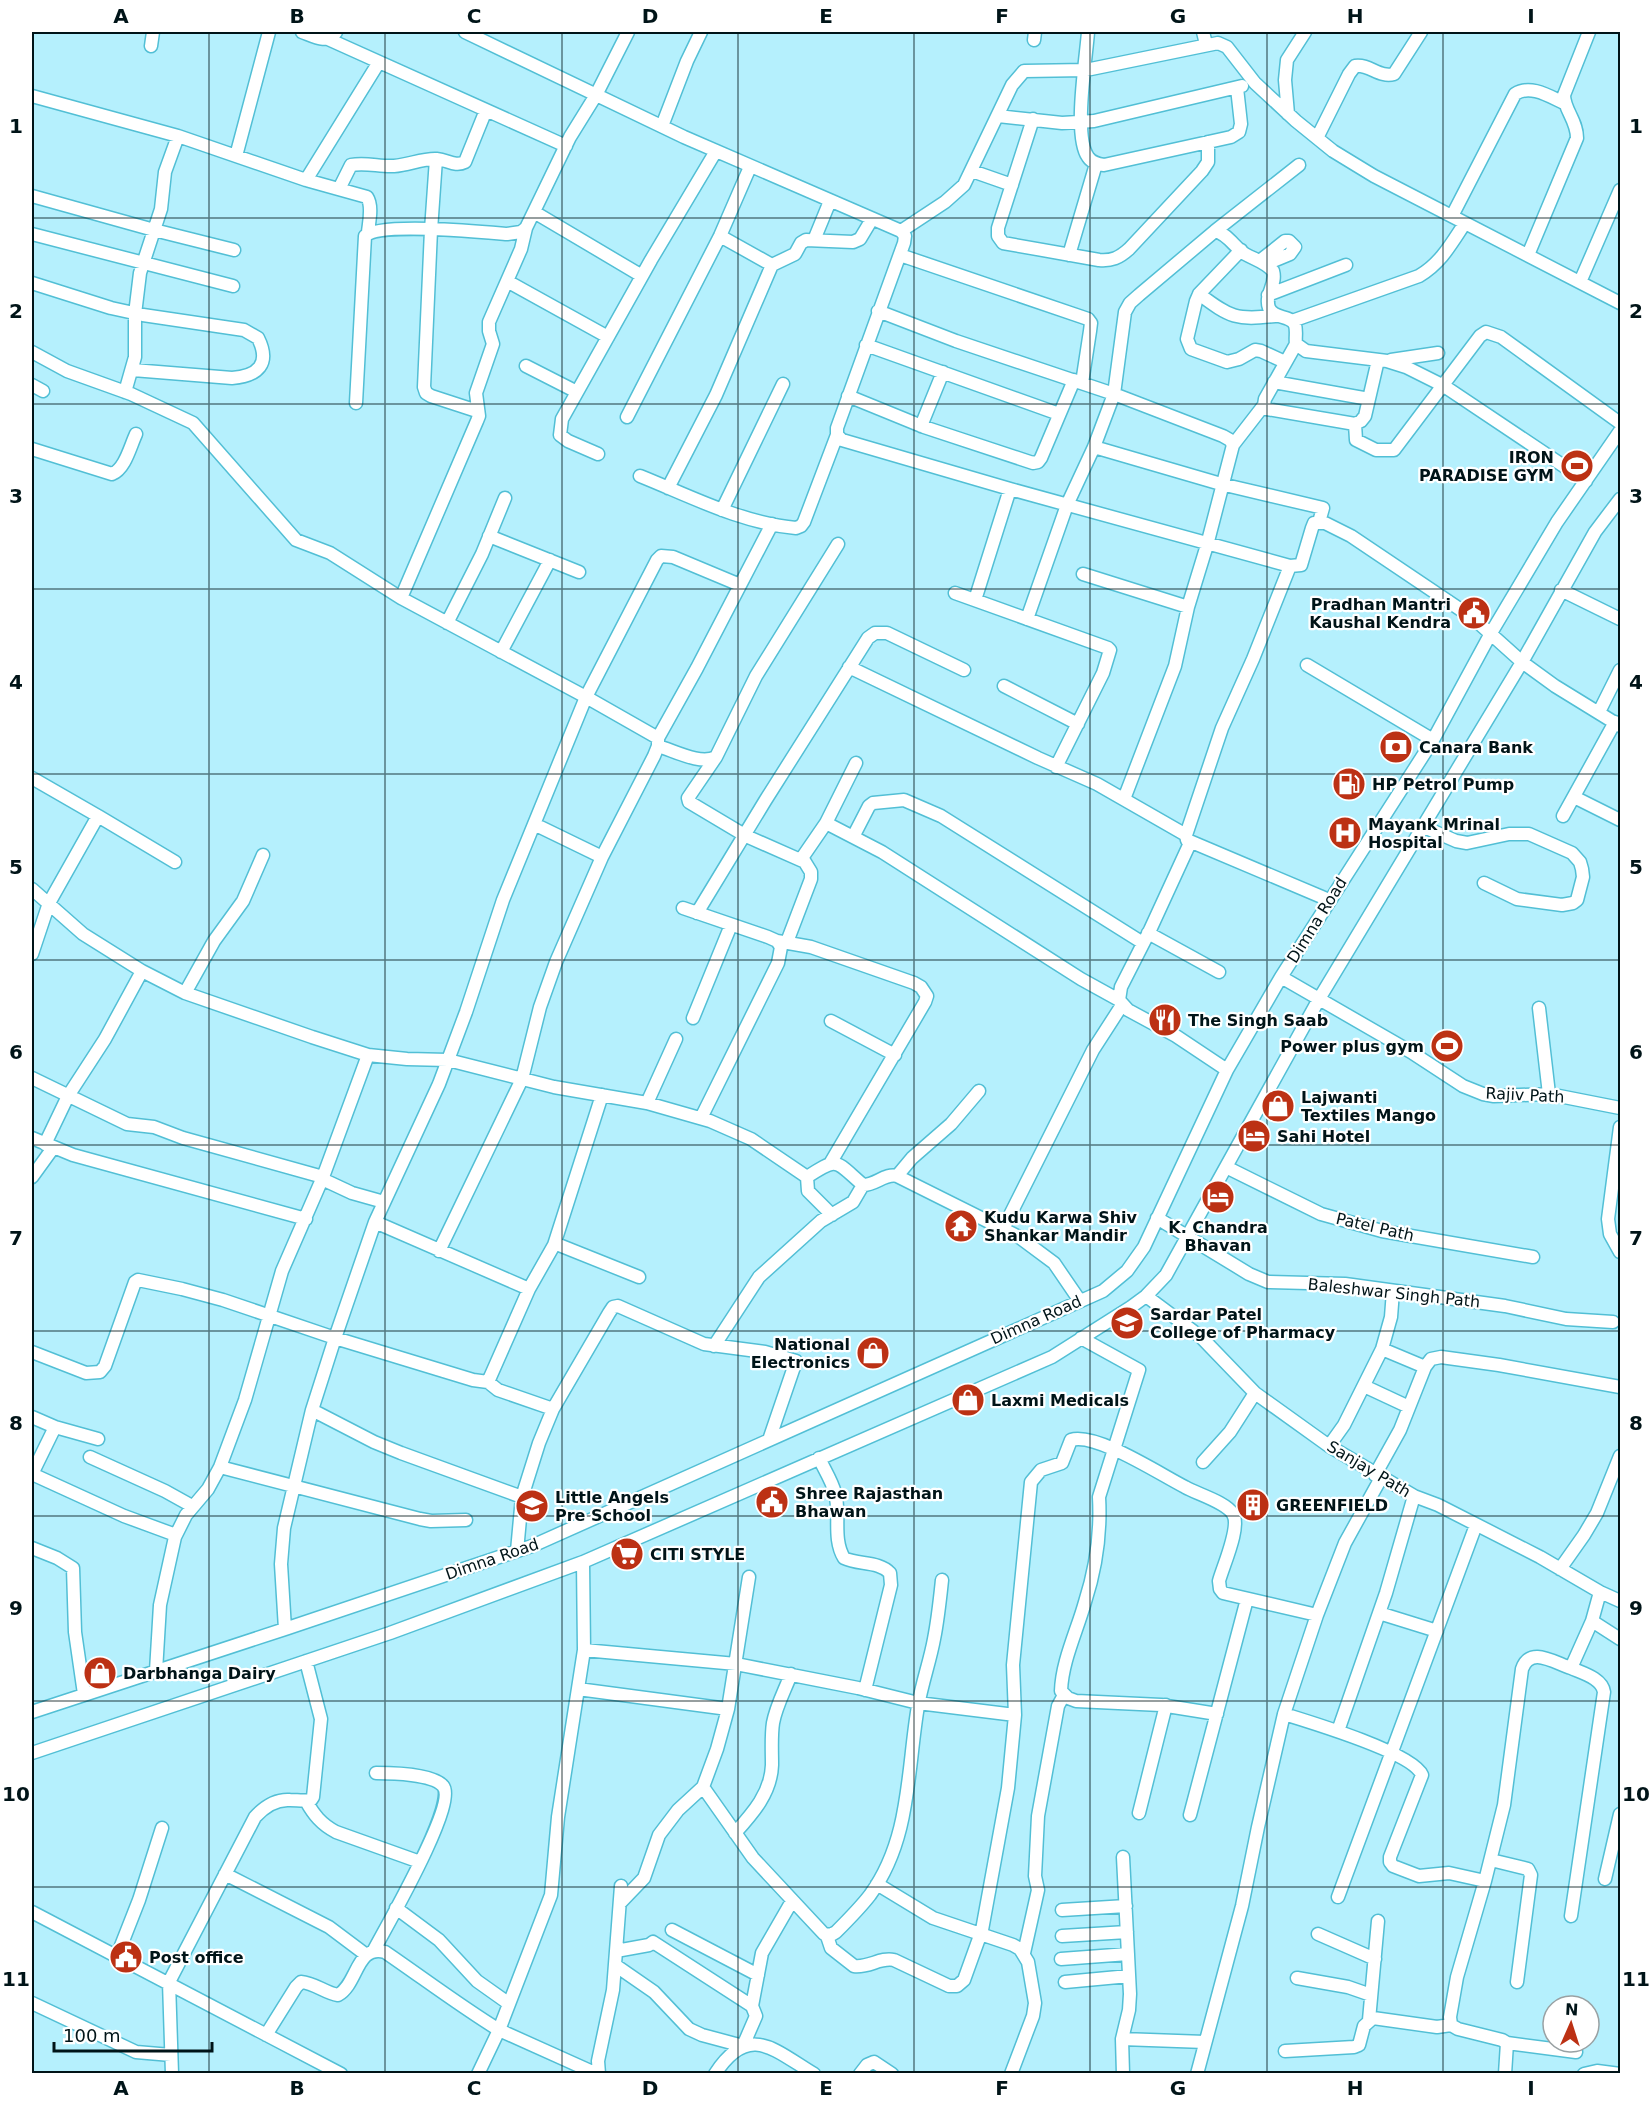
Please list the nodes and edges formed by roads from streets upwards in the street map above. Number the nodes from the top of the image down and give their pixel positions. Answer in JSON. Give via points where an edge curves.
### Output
{"nodes":[{"id":1,"x":153,"y":32,"type":"edge"},
{"id":2,"x":269,"y":32,"type":"edge"},
{"id":3,"x":302,"y":32,"type":"edge"},
{"id":4,"x":465,"y":32,"type":"edge"},
{"id":5,"x":628,"y":32,"type":"edge"},
{"id":6,"x":701,"y":32,"type":"edge"},
{"id":7,"x":1088,"y":32,"type":"edge"},
{"id":8,"x":1203,"y":32,"type":"edge"},
{"id":9,"x":1305,"y":32,"type":"edge"},
{"id":10,"x":1420,"y":32,"type":"edge"},
{"id":11,"x":1589,"y":32,"type":"edge"},
{"id":12,"x":332,"y":35,"type":"edge"},
{"id":13,"x":1206,"y":44,"type":"junction"},
{"id":14,"x":151,"y":46,"type":"dead end"},
{"id":15,"x":379,"y":62,"type":"junction"},
{"id":16,"x":1086,"y":70,"type":"junction"},
{"id":17,"x":1255,"y":83,"type":"junction"},
{"id":18,"x":1237,"y":88,"type":"junction"},
{"id":19,"x":596,"y":95,"type":"junction"},
{"id":20,"x":32,"y":96,"type":"edge"},
{"id":21,"x":1564,"y":103,"type":"junction"},
{"id":22,"x":486,"y":110,"type":"junction"},
{"id":23,"x":1288,"y":114,"type":"junction"},
{"id":24,"x":998,"y":116,"type":"junction"},
{"id":25,"x":1033,"y":120,"type":"junction"},
{"id":26,"x":1080,"y":123,"type":"junction"},
{"id":27,"x":662,"y":126,"type":"junction"},
{"id":28,"x":178,"y":136,"type":"junction"},
{"id":29,"x":1317,"y":138,"type":"junction"},
{"id":30,"x":1208,"y":142,"type":"junction"},
{"id":31,"x":566,"y":146,"type":"junction"},
{"id":32,"x":716,"y":151,"type":"junction"},
{"id":33,"x":236,"y":156,"type":"junction"},
{"id":34,"x":436,"y":159,"type":"junction"},
{"id":35,"x":1096,"y":164,"type":"junction"},
{"id":36,"x":1299,"y":165,"type":"dead end"},
{"id":37,"x":750,"y":167,"type":"junction"},
{"id":38,"x":972,"y":171,"type":"junction"},
{"id":39,"x":306,"y":180,"type":"junction"},
{"id":40,"x":1012,"y":185,"type":"junction"},
{"id":41,"x":339,"y":189,"type":"junction"},
{"id":42,"x":1620,"y":190,"type":"edge"},
{"id":43,"x":32,"y":196,"type":"edge"},
{"id":44,"x":830,"y":201,"type":"junction"},
{"id":45,"x":534,"y":212,"type":"junction"},
{"id":46,"x":1452,"y":216,"type":"junction"},
{"id":47,"x":872,"y":219,"type":"junction"},
{"id":48,"x":1465,"y":223,"type":"junction"},
{"id":49,"x":526,"y":228,"type":"junction"},
{"id":50,"x":154,"y":230,"type":"junction"},
{"id":51,"x":431,"y":230,"type":"junction"},
{"id":52,"x":901,"y":231,"type":"junction"},
{"id":53,"x":1215,"y":231,"type":"junction"},
{"id":54,"x":368,"y":232,"type":"junction"},
{"id":55,"x":32,"y":234,"type":"edge"},
{"id":56,"x":720,"y":236,"type":"junction"},
{"id":57,"x":814,"y":240,"type":"junction"},
{"id":58,"x":234,"y":250,"type":"dead end"},
{"id":59,"x":1241,"y":250,"type":"junction"},
{"id":60,"x":900,"y":255,"type":"junction"},
{"id":61,"x":1069,"y":255,"type":"junction"},
{"id":62,"x":1528,"y":255,"type":"junction"},
{"id":63,"x":142,"y":264,"type":"junction"},
{"id":64,"x":772,"y":265,"type":"junction"},
{"id":65,"x":1346,"y":265,"type":"dead end"},
{"id":66,"x":642,"y":276,"type":"junction"},
{"id":67,"x":507,"y":281,"type":"junction"},
{"id":68,"x":1580,"y":282,"type":"junction"},
{"id":69,"x":32,"y":283,"type":"edge"},
{"id":70,"x":233,"y":286,"type":"dead end"},
{"id":71,"x":1199,"y":294,"type":"junction"},
{"id":72,"x":1268,"y":295,"type":"junction"},
{"id":73,"x":1620,"y":303,"type":"edge"},
{"id":74,"x":879,"y":311,"type":"junction"},
{"id":75,"x":135,"y":314,"type":"junction"},
{"id":76,"x":1275,"y":316,"type":"junction"},
{"id":77,"x":1292,"y":321,"type":"junction"},
{"id":78,"x":608,"y":337,"type":"junction"},
{"id":79,"x":1296,"y":344,"type":"junction"},
{"id":80,"x":866,"y":345,"type":"junction"},
{"id":81,"x":32,"y":352,"type":"edge"},
{"id":82,"x":1438,"y":353,"type":"dead end"},
{"id":83,"x":1383,"y":360,"type":"junction"},
{"id":84,"x":1285,"y":362,"type":"junction"},
{"id":85,"x":526,"y":366,"type":"dead end"},
{"id":86,"x":133,"y":370,"type":"junction"},
{"id":87,"x":943,"y":372,"type":"junction"},
{"id":88,"x":1078,"y":381,"type":"junction"},
{"id":89,"x":1274,"y":382,"type":"junction"},
{"id":90,"x":783,"y":384,"type":"dead end"},
{"id":91,"x":1444,"y":386,"type":"junction"},
{"id":92,"x":125,"y":392,"type":"junction"},
{"id":93,"x":577,"y":392,"type":"junction"},
{"id":94,"x":1114,"y":394,"type":"junction"},
{"id":95,"x":848,"y":396,"type":"junction"},
{"id":96,"x":1369,"y":399,"type":"junction"},
{"id":97,"x":356,"y":403,"type":"dead end"},
{"id":98,"x":1264,"y":405,"type":"junction"},
{"id":99,"x":477,"y":411,"type":"junction"},
{"id":100,"x":1059,"y":414,"type":"junction"},
{"id":101,"x":627,"y":417,"type":"dead end"},
{"id":102,"x":1620,"y":423,"type":"edge"},
{"id":103,"x":1355,"y":424,"type":"junction"},
{"id":104,"x":921,"y":426,"type":"junction"},
{"id":105,"x":1620,"y":431,"type":"edge"},
{"id":106,"x":136,"y":434,"type":"dead end"},
{"id":107,"x":837,"y":435,"type":"junction"},
{"id":108,"x":1233,"y":445,"type":"junction"},
{"id":109,"x":1094,"y":447,"type":"junction"},
{"id":110,"x":32,"y":449,"type":"edge"},
{"id":111,"x":598,"y":454,"type":"dead end"},
{"id":112,"x":640,"y":476,"type":"dead end"},
{"id":113,"x":1586,"y":481,"type":"junction"},
{"id":114,"x":1221,"y":484,"type":"junction"},
{"id":115,"x":669,"y":488,"type":"junction"},
{"id":116,"x":1010,"y":489,"type":"junction"},
{"id":117,"x":505,"y":498,"type":"dead end"},
{"id":118,"x":1620,"y":499,"type":"edge"},
{"id":119,"x":1067,"y":505,"type":"junction"},
{"id":120,"x":722,"y":510,"type":"junction"},
{"id":121,"x":1319,"y":522,"type":"junction"},
{"id":122,"x":772,"y":524,"type":"junction"},
{"id":123,"x":489,"y":536,"type":"junction"},
{"id":124,"x":838,"y":544,"type":"dead end"},
{"id":125,"x":1207,"y":544,"type":"junction"},
{"id":126,"x":550,"y":560,"type":"junction"},
{"id":127,"x":1290,"y":566,"type":"junction"},
{"id":128,"x":579,"y":572,"type":"dead end"},
{"id":129,"x":1083,"y":574,"type":"dead end"},
{"id":130,"x":740,"y":585,"type":"junction"},
{"id":131,"x":1561,"y":590,"type":"junction"},
{"id":132,"x":955,"y":593,"type":"dead end"},
{"id":133,"x":401,"y":598,"type":"junction"},
{"id":134,"x":975,"y":600,"type":"junction"},
{"id":135,"x":1188,"y":607,"type":"junction"},
{"id":136,"x":1027,"y":619,"type":"junction"},
{"id":137,"x":1620,"y":619,"type":"edge"},
{"id":138,"x":447,"y":623,"type":"junction"},
{"id":139,"x":1491,"y":633,"type":"junction"},
{"id":140,"x":501,"y":652,"type":"junction"},
{"id":141,"x":1522,"y":662,"type":"junction"},
{"id":142,"x":1307,"y":665,"type":"dead end"},
{"id":143,"x":849,"y":667,"type":"junction"},
{"id":144,"x":964,"y":670,"type":"dead end"},
{"id":145,"x":1620,"y":670,"type":"edge"},
{"id":146,"x":1004,"y":686,"type":"dead end"},
{"id":147,"x":586,"y":698,"type":"junction"},
{"id":148,"x":1599,"y":712,"type":"junction"},
{"id":149,"x":1078,"y":724,"type":"junction"},
{"id":150,"x":1618,"y":724,"type":"edge"},
{"id":151,"x":1433,"y":740,"type":"junction"},
{"id":152,"x":658,"y":742,"type":"junction"},
{"id":153,"x":716,"y":757,"type":"junction"},
{"id":154,"x":856,"y":762,"type":"dead end"},
{"id":155,"x":1056,"y":767,"type":"junction"},
{"id":156,"x":32,"y":778,"type":"edge"},
{"id":157,"x":1574,"y":797,"type":"junction"},
{"id":158,"x":1124,"y":799,"type":"junction"},
{"id":159,"x":98,"y":816,"type":"junction"},
{"id":160,"x":1563,"y":816,"type":"dead end"},
{"id":161,"x":1620,"y":820,"type":"edge"},
{"id":162,"x":825,"y":823,"type":"junction"},
{"id":163,"x":534,"y":824,"type":"junction"},
{"id":164,"x":1424,"y":827,"type":"junction"},
{"id":165,"x":744,"y":835,"type":"junction"},
{"id":166,"x":853,"y":837,"type":"junction"},
{"id":167,"x":1188,"y":839,"type":"junction"},
{"id":168,"x":263,"y":855,"type":"dead end"},
{"id":169,"x":602,"y":857,"type":"junction"},
{"id":170,"x":175,"y":862,"type":"dead end"},
{"id":171,"x":805,"y":862,"type":"junction"},
{"id":172,"x":1484,"y":883,"type":"dead end"},
{"id":173,"x":32,"y":889,"type":"edge"},
{"id":174,"x":1329,"y":900,"type":"junction"},
{"id":175,"x":49,"y":903,"type":"junction"},
{"id":176,"x":683,"y":908,"type":"dead end"},
{"id":177,"x":697,"y":913,"type":"junction"},
{"id":178,"x":731,"y":925,"type":"junction"},
{"id":179,"x":1146,"y":938,"type":"junction"},
{"id":180,"x":782,"y":942,"type":"junction"},
{"id":181,"x":32,"y":948,"type":"edge"},
{"id":182,"x":141,"y":971,"type":"junction"},
{"id":183,"x":1219,"y":972,"type":"dead end"},
{"id":184,"x":1281,"y":977,"type":"junction"},
{"id":185,"x":185,"y":993,"type":"junction"},
{"id":186,"x":1319,"y":999,"type":"junction"},
{"id":187,"x":1120,"y":1002,"type":"junction"},
{"id":188,"x":1539,"y":1008,"type":"dead end"},
{"id":189,"x":693,"y":1018,"type":"dead end"},
{"id":190,"x":831,"y":1022,"type":"dead end"},
{"id":191,"x":676,"y":1039,"type":"dead end"},
{"id":192,"x":368,"y":1054,"type":"junction"},
{"id":193,"x":895,"y":1055,"type":"junction"},
{"id":194,"x":448,"y":1060,"type":"junction"},
{"id":195,"x":1227,"y":1070,"type":"junction"},
{"id":196,"x":32,"y":1078,"type":"edge"},
{"id":197,"x":522,"y":1078,"type":"junction"},
{"id":198,"x":979,"y":1091,"type":"dead end"},
{"id":199,"x":1549,"y":1094,"type":"junction"},
{"id":200,"x":602,"y":1095,"type":"junction"},
{"id":201,"x":68,"y":1096,"type":"junction"},
{"id":202,"x":647,"y":1103,"type":"junction"},
{"id":203,"x":1620,"y":1108,"type":"edge"},
{"id":204,"x":701,"y":1118,"type":"junction"},
{"id":205,"x":1620,"y":1127,"type":"edge"},
{"id":206,"x":32,"y":1138,"type":"edge"},
{"id":207,"x":49,"y":1146,"type":"junction"},
{"id":208,"x":831,"y":1162,"type":"junction"},
{"id":209,"x":1226,"y":1167,"type":"junction"},
{"id":210,"x":897,"y":1176,"type":"junction"},
{"id":211,"x":32,"y":1177,"type":"edge"},
{"id":212,"x":807,"y":1177,"type":"junction"},
{"id":213,"x":322,"y":1178,"type":"junction"},
{"id":214,"x":863,"y":1185,"type":"junction"},
{"id":215,"x":384,"y":1202,"type":"junction"},
{"id":216,"x":832,"y":1215,"type":"junction"},
{"id":217,"x":1157,"y":1218,"type":"junction"},
{"id":218,"x":306,"y":1219,"type":"junction"},
{"id":219,"x":375,"y":1222,"type":"junction"},
{"id":220,"x":1004,"y":1227,"type":"junction"},
{"id":221,"x":1187,"y":1235,"type":"junction"},
{"id":222,"x":554,"y":1245,"type":"junction"},
{"id":223,"x":439,"y":1251,"type":"junction"},
{"id":224,"x":1620,"y":1252,"type":"edge"},
{"id":225,"x":1533,"y":1257,"type":"dead end"},
{"id":226,"x":639,"y":1277,"type":"dead end"},
{"id":227,"x":529,"y":1289,"type":"junction"},
{"id":228,"x":1393,"y":1291,"type":"junction"},
{"id":229,"x":1146,"y":1296,"type":"junction"},
{"id":230,"x":1080,"y":1301,"type":"junction"},
{"id":231,"x":268,"y":1315,"type":"junction"},
{"id":232,"x":1613,"y":1322,"type":"dead end"},
{"id":233,"x":335,"y":1338,"type":"junction"},
{"id":234,"x":1081,"y":1338,"type":"junction"},
{"id":235,"x":714,"y":1346,"type":"junction"},
{"id":236,"x":1382,"y":1349,"type":"junction"},
{"id":237,"x":32,"y":1352,"type":"edge"},
{"id":238,"x":1425,"y":1367,"type":"junction"},
{"id":239,"x":488,"y":1382,"type":"junction"},
{"id":240,"x":1364,"y":1386,"type":"junction"},
{"id":241,"x":1620,"y":1387,"type":"edge"},
{"id":242,"x":1255,"y":1394,"type":"junction"},
{"id":243,"x":1409,"y":1407,"type":"junction"},
{"id":244,"x":554,"y":1409,"type":"junction"},
{"id":245,"x":312,"y":1410,"type":"junction"},
{"id":246,"x":32,"y":1417,"type":"edge"},
{"id":247,"x":55,"y":1427,"type":"junction"},
{"id":248,"x":98,"y":1439,"type":"dead end"},
{"id":249,"x":769,"y":1440,"type":"junction"},
{"id":250,"x":1329,"y":1446,"type":"junction"},
{"id":251,"x":1113,"y":1450,"type":"junction"},
{"id":252,"x":1620,"y":1456,"type":"edge"},
{"id":253,"x":90,"y":1457,"type":"dead end"},
{"id":254,"x":819,"y":1458,"type":"junction"},
{"id":255,"x":1203,"y":1462,"type":"dead end"},
{"id":256,"x":220,"y":1467,"type":"junction"},
{"id":257,"x":32,"y":1474,"type":"edge"},
{"id":258,"x":1378,"y":1477,"type":"junction"},
{"id":259,"x":293,"y":1488,"type":"junction"},
{"id":260,"x":1414,"y":1496,"type":"junction"},
{"id":261,"x":522,"y":1497,"type":"junction"},
{"id":262,"x":192,"y":1506,"type":"junction"},
{"id":263,"x":466,"y":1520,"type":"dead end"},
{"id":264,"x":1476,"y":1525,"type":"junction"},
{"id":265,"x":176,"y":1537,"type":"junction"},
{"id":266,"x":32,"y":1548,"type":"edge"},
{"id":267,"x":517,"y":1551,"type":"junction"},
{"id":268,"x":583,"y":1562,"type":"junction"},
{"id":269,"x":1560,"y":1569,"type":"junction"},
{"id":270,"x":749,"y":1576,"type":"dead end"},
{"id":271,"x":942,"y":1580,"type":"dead end"},
{"id":272,"x":1600,"y":1592,"type":"junction"},
{"id":273,"x":1247,"y":1599,"type":"junction"},
{"id":274,"x":1620,"y":1601,"type":"edge"},
{"id":275,"x":1379,"y":1613,"type":"junction"},
{"id":276,"x":1317,"y":1615,"type":"junction"},
{"id":277,"x":1592,"y":1621,"type":"junction"},
{"id":278,"x":285,"y":1629,"type":"junction"},
{"id":279,"x":1437,"y":1631,"type":"junction"},
{"id":280,"x":1620,"y":1639,"type":"edge"},
{"id":281,"x":584,"y":1650,"type":"junction"},
{"id":282,"x":306,"y":1661,"type":"junction"},
{"id":283,"x":736,"y":1664,"type":"junction"},
{"id":284,"x":1571,"y":1668,"type":"junction"},
{"id":285,"x":156,"y":1671,"type":"junction"},
{"id":286,"x":791,"y":1674,"type":"junction"},
{"id":287,"x":578,"y":1689,"type":"junction"},
{"id":288,"x":866,"y":1690,"type":"junction"},
{"id":289,"x":84,"y":1694,"type":"junction"},
{"id":290,"x":1064,"y":1695,"type":"junction"},
{"id":291,"x":918,"y":1703,"type":"junction"},
{"id":292,"x":1166,"y":1706,"type":"junction"},
{"id":293,"x":728,"y":1709,"type":"junction"},
{"id":294,"x":32,"y":1712,"type":"edge"},
{"id":295,"x":1217,"y":1714,"type":"junction"},
{"id":296,"x":1284,"y":1714,"type":"junction"},
{"id":297,"x":1014,"y":1715,"type":"junction"},
{"id":298,"x":1338,"y":1731,"type":"junction"},
{"id":299,"x":32,"y":1753,"type":"edge"},
{"id":300,"x":1390,"y":1754,"type":"junction"},
{"id":301,"x":376,"y":1773,"type":"dead end"},
{"id":302,"x":703,"y":1787,"type":"junction"},
{"id":303,"x":306,"y":1801,"type":"junction"},
{"id":304,"x":1139,"y":1813,"type":"dead end"},
{"id":305,"x":1620,"y":1814,"type":"edge"},
{"id":306,"x":1190,"y":1815,"type":"dead end"},
{"id":307,"x":162,"y":1828,"type":"dead end"},
{"id":308,"x":735,"y":1833,"type":"junction"},
{"id":309,"x":1123,"y":1857,"type":"dead end"},
{"id":310,"x":1491,"y":1860,"type":"junction"},
{"id":311,"x":420,"y":1862,"type":"junction"},
{"id":312,"x":225,"y":1874,"type":"junction"},
{"id":313,"x":1605,"y":1879,"type":"dead end"},
{"id":314,"x":1485,"y":1881,"type":"junction"},
{"id":315,"x":877,"y":1884,"type":"junction"},
{"id":316,"x":621,"y":1886,"type":"dead end"},
{"id":317,"x":1338,"y":1897,"type":"dead end"},
{"id":318,"x":792,"y":1901,"type":"junction"},
{"id":319,"x":620,"y":1903,"type":"junction"},
{"id":320,"x":1126,"y":1906,"type":"junction"},
{"id":321,"x":396,"y":1908,"type":"junction"},
{"id":322,"x":1062,"y":1910,"type":"dead end"},
{"id":323,"x":32,"y":1911,"type":"edge"},
{"id":324,"x":1571,"y":1916,"type":"dead end"},
{"id":325,"x":1378,"y":1921,"type":"dead end"},
{"id":326,"x":672,"y":1930,"type":"dead end"},
{"id":327,"x":1127,"y":1932,"type":"junction"},
{"id":328,"x":1318,"y":1934,"type":"dead end"},
{"id":329,"x":980,"y":1935,"type":"junction"},
{"id":330,"x":827,"y":1936,"type":"junction"},
{"id":331,"x":1062,"y":1936,"type":"dead end"},
{"id":332,"x":616,"y":1951,"type":"junction"},
{"id":333,"x":370,"y":1952,"type":"junction"},
{"id":334,"x":1024,"y":1953,"type":"junction"},
{"id":335,"x":1128,"y":1953,"type":"junction"},
{"id":336,"x":117,"y":1956,"type":"junction"},
{"id":337,"x":1061,"y":1959,"type":"dead end"},
{"id":338,"x":1375,"y":1959,"type":"junction"},
{"id":339,"x":615,"y":1965,"type":"junction"},
{"id":340,"x":758,"y":1975,"type":"junction"},
{"id":341,"x":1129,"y":1976,"type":"junction"},
{"id":342,"x":1298,"y":1978,"type":"dead end"},
{"id":343,"x":169,"y":1982,"type":"junction"},
{"id":344,"x":1065,"y":1982,"type":"dead end"},
{"id":345,"x":1517,"y":1982,"type":"dead end"},
{"id":346,"x":1371,"y":1995,"type":"junction"},
{"id":347,"x":32,"y":2003,"type":"edge"},
{"id":348,"x":508,"y":2003,"type":"junction"},
{"id":349,"x":752,"y":2006,"type":"junction"},
{"id":350,"x":1369,"y":2020,"type":"junction"},
{"id":351,"x":1451,"y":2025,"type":"junction"},
{"id":352,"x":499,"y":2030,"type":"junction"},
{"id":353,"x":266,"y":2035,"type":"junction"},
{"id":354,"x":1122,"y":2038,"type":"junction"},
{"id":355,"x":1205,"y":2042,"type":"junction"},
{"id":356,"x":1507,"y":2043,"type":"junction"},
{"id":357,"x":743,"y":2046,"type":"junction"},
{"id":358,"x":1541,"y":2047,"type":"edge"},
{"id":359,"x":1285,"y":2051,"type":"dead end"},
{"id":360,"x":171,"y":2055,"type":"junction"},
{"id":361,"x":171,"y":2073,"type":"edge"},
{"id":362,"x":341,"y":2073,"type":"edge"},
{"id":363,"x":478,"y":2073,"type":"edge"},
{"id":364,"x":598,"y":2073,"type":"edge"},
{"id":365,"x":715,"y":2073,"type":"edge"},
{"id":366,"x":814,"y":2073,"type":"edge"},
{"id":367,"x":860,"y":2073,"type":"edge"},
{"id":368,"x":892,"y":2073,"type":"edge"},
{"id":369,"x":1011,"y":2073,"type":"edge"},
{"id":370,"x":1123,"y":2073,"type":"edge"},
{"id":371,"x":1197,"y":2073,"type":"edge"},
{"id":372,"x":1505,"y":2073,"type":"edge"},
{"id":373,"x":1584,"y":2073,"type":"edge"},
{"id":374,"x":1620,"y":2073,"type":"edge"}],
"edges":[{"from":1,"to":14,"type":"street"},
{"from":2,"to":33,"type":"street"},
{"from":3,"to":12,"type":"street","via":[[320,39]]},
{"from":4,"to":19,"type":"street"},
{"from":5,"to":19,"type":"street"},
{"from":6,"to":27,"type":"street"},
{"from":7,"to":16,"type":"street"},
{"from":8,"to":13,"type":"street"},
{"from":9,"to":23,"type":"street","via":[[1287,60]]},
{"from":10,"to":29,"type":"street","via":[[1394,74],[1355,66]]},
{"from":11,"to":21,"type":"street","via":[[1566,86]]},
{"from":12,"to":15,"type":"street"},
{"from":13,"to":16,"type":"street"},
{"from":13,"to":17,"type":"street","via":[[1227,47]]},
{"from":15,"to":22,"type":"street"},
{"from":15,"to":39,"type":"street"},
{"from":16,"to":24,"type":"street","via":[[1024,71],[1012,85]]},
{"from":16,"to":26,"type":"street"},
{"from":17,"to":18,"type":"street"},
{"from":17,"to":23,"type":"street"},
{"from":18,"to":26,"type":"street"},
{"from":18,"to":30,"type":"street","via":[[1239,132]]},
{"from":19,"to":27,"type":"street"},
{"from":19,"to":31,"type":"street"},
{"from":20,"to":28,"type":"street"},
{"from":21,"to":46,"type":"street","via":[[1530,90],[1515,94]]},
{"from":21,"to":62,"type":"street","via":[[1574,120],[1577,138]]},
{"from":22,"to":31,"type":"street"},
{"from":22,"to":34,"type":"street","via":[[465,162]]},
{"from":23,"to":29,"type":"street"},
{"from":24,"to":25,"type":"street"},
{"from":24,"to":38,"type":"street"},
{"from":25,"to":26,"type":"street"},
{"from":25,"to":40,"type":"street"},
{"from":26,"to":35,"type":"street","via":[[1084,148]]},
{"from":27,"to":32,"type":"street"},
{"from":28,"to":33,"type":"street"},
{"from":28,"to":50,"type":"street","via":[[167,163]]},
{"from":29,"to":46,"type":"street","via":[[1374,176]]},
{"from":30,"to":35,"type":"street"},
{"from":30,"to":61,"type":"street","via":[[1208,162],[1202,171],[1119,258],[1110,261]]},
{"from":31,"to":45,"type":"street"},
{"from":32,"to":37,"type":"street"},
{"from":32,"to":66,"type":"street"},
{"from":33,"to":39,"type":"street"},
{"from":34,"to":41,"type":"street","via":[[395,166],[351,165]]},
{"from":34,"to":51,"type":"street"},
{"from":35,"to":61,"type":"street"},
{"from":36,"to":53,"type":"street"},
{"from":37,"to":44,"type":"street"},
{"from":37,"to":56,"type":"street"},
{"from":38,"to":40,"type":"street"},
{"from":38,"to":52,"type":"street","via":[[956,194]]},
{"from":39,"to":41,"type":"street"},
{"from":40,"to":61,"type":"street","via":[[998,228],[1003,243]]},
{"from":41,"to":54,"type":"street","via":[[370,201]]},
{"from":42,"to":68,"type":"street"},
{"from":43,"to":50,"type":"street"},
{"from":44,"to":47,"type":"street"},
{"from":44,"to":57,"type":"street"},
{"from":45,"to":49,"type":"street"},
{"from":45,"to":66,"type":"street"},
{"from":46,"to":48,"type":"street"},
{"from":47,"to":52,"type":"street"},
{"from":47,"to":57,"type":"street","via":[[860,239],[853,242]]},
{"from":48,"to":62,"type":"street"},
{"from":48,"to":77,"type":"street","via":[[1441,259],[1419,276]]},
{"from":49,"to":51,"type":"street","via":[[515,234]]},
{"from":49,"to":67,"type":"street"},
{"from":50,"to":58,"type":"street"},
{"from":50,"to":63,"type":"street"},
{"from":51,"to":54,"type":"street"},
{"from":51,"to":99,"type":"street","via":[[424,387],[431,396]]},
{"from":52,"to":60,"type":"street","via":[[905,237]]},
{"from":53,"to":59,"type":"street"},
{"from":53,"to":94,"type":"street","via":[[1130,303],[1125,312]]},
{"from":54,"to":97,"type":"street","via":[[363,243]]},
{"from":55,"to":63,"type":"street"},
{"from":56,"to":64,"type":"street"},
{"from":56,"to":101,"type":"street"},
{"from":57,"to":64,"type":"street","via":[[801,243],[795,254]]},
{"from":59,"to":71,"type":"street"},
{"from":59,"to":72,"type":"street","via":[[1273,272],[1275,277]]},
{"from":60,"to":74,"type":"street"},
{"from":60,"to":88,"type":"street","via":[[1088,319],[1090,331]]},
{"from":62,"to":68,"type":"street"},
{"from":63,"to":70,"type":"street"},
{"from":63,"to":75,"type":"street"},
{"from":64,"to":115,"type":"street","via":[[716,395]]},
{"from":65,"to":72,"type":"street"},
{"from":66,"to":78,"type":"street"},
{"from":67,"to":78,"type":"street"},
{"from":67,"to":99,"type":"street","via":[[489,322],[493,344],[476,393]]},
{"from":68,"to":73,"type":"street"},
{"from":69,"to":75,"type":"street"},
{"from":71,"to":76,"type":"street","via":[[1230,316]]},
{"from":71,"to":84,"type":"street","via":[[1187,333],[1191,349],[1227,362],[1255,350]]},
{"from":72,"to":76,"type":"street"},
{"from":74,"to":80,"type":"street"},
{"from":74,"to":88,"type":"street"},
{"from":75,"to":86,"type":"street"},
{"from":75,"to":86,"type":"street","via":[[244,330],[258,338],[263,354],[258,369],[242,377]]},
{"from":76,"to":77,"type":"street"},
{"from":77,"to":79,"type":"street"},
{"from":78,"to":93,"type":"street"},
{"from":79,"to":83,"type":"street","via":[[1306,351]]},
{"from":79,"to":84,"type":"street"},
{"from":80,"to":87,"type":"street"},
{"from":80,"to":95,"type":"street"},
{"from":81,"to":92,"type":"street","via":[[67,371]]},
{"from":82,"to":83,"type":"street"},
{"from":83,"to":91,"type":"street"},
{"from":83,"to":96,"type":"street"},
{"from":84,"to":89,"type":"street"},
{"from":85,"to":93,"type":"street"},
{"from":86,"to":92,"type":"street"},
{"from":87,"to":100,"type":"street"},
{"from":87,"to":104,"type":"street"},
{"from":88,"to":94,"type":"street"},
{"from":88,"to":100,"type":"street"},
{"from":89,"to":96,"type":"street"},
{"from":89,"to":98,"type":"street"},
{"from":90,"to":120,"type":"street"},
{"from":91,"to":102,"type":"street","via":[[1486,332],[1501,337]]},
{"from":91,"to":103,"type":"street","via":[[1395,450],[1376,450],[1356,440]]},
{"from":91,"to":113,"type":"street"},
{"from":92,"to":133,"type":"street","via":[[193,423],[296,540],[330,553]]},
{"from":93,"to":111,"type":"street","via":[[562,419],[560,435]]},
{"from":94,"to":108,"type":"street","via":[[1222,436]]},
{"from":94,"to":109,"type":"street"},
{"from":95,"to":104,"type":"street"},
{"from":95,"to":107,"type":"street"},
{"from":96,"to":103,"type":"street","via":[[1365,416]]},
{"from":98,"to":103,"type":"street","via":[[1274,411]]},
{"from":98,"to":108,"type":"street"},
{"from":99,"to":133,"type":"street","via":[[477,421]]},
{"from":100,"to":104,"type":"street","via":[[1041,458],[1033,463]]},
{"from":105,"to":113,"type":"street","name":"Dimna Road"},
{"from":106,"to":110,"type":"street","via":[[122,467],[112,474]]},
{"from":107,"to":116,"type":"street","via":[[842,440]]},
{"from":107,"to":122,"type":"street","via":[[801,526]]},
{"from":108,"to":114,"type":"street"},
{"from":109,"to":114,"type":"street"},
{"from":109,"to":119,"type":"street"},
{"from":112,"to":115,"type":"street"},
{"from":113,"to":139,"type":"street","name":"Dimna Road"},
{"from":114,"to":121,"type":"street","via":[[1323,508]]},
{"from":114,"to":125,"type":"street"},
{"from":115,"to":120,"type":"street"},
{"from":116,"to":119,"type":"street"},
{"from":116,"to":134,"type":"street"},
{"from":117,"to":123,"type":"street"},
{"from":118,"to":131,"type":"street","via":[[1595,532]]},
{"from":119,"to":125,"type":"street"},
{"from":119,"to":136,"type":"street"},
{"from":120,"to":122,"type":"street"},
{"from":121,"to":127,"type":"street","via":[[1312,528],[1303,562],[1299,567]]},
{"from":121,"to":139,"type":"street","via":[[1351,536]]},
{"from":122,"to":130,"type":"street"},
{"from":123,"to":126,"type":"street"},
{"from":123,"to":138,"type":"street"},
{"from":124,"to":153,"type":"street","via":[[756,676]]},
{"from":125,"to":127,"type":"street"},
{"from":125,"to":135,"type":"street"},
{"from":126,"to":128,"type":"street"},
{"from":126,"to":140,"type":"street"},
{"from":127,"to":167,"type":"street","via":[[1222,728]]},
{"from":129,"to":135,"type":"street"},
{"from":130,"to":147,"type":"street","via":[[673,557],[660,556]]},
{"from":130,"to":152,"type":"street"},
{"from":131,"to":137,"type":"street"},
{"from":131,"to":141,"type":"street"},
{"from":132,"to":134,"type":"street"},
{"from":133,"to":138,"type":"street"},
{"from":134,"to":136,"type":"street"},
{"from":135,"to":158,"type":"street","via":[[1175,666]]},
{"from":136,"to":149,"type":"street","via":[[1110,650]]},
{"from":138,"to":140,"type":"street"},
{"from":139,"to":141,"type":"street"},
{"from":139,"to":151,"type":"street","name":"Dimna Road"},
{"from":140,"to":147,"type":"street"},
{"from":141,"to":148,"type":"street"},
{"from":141,"to":164,"type":"street"},
{"from":142,"to":151,"type":"street"},
{"from":143,"to":144,"type":"street","via":[[868,638],[880,632]]},
{"from":143,"to":155,"type":"street"},
{"from":143,"to":165,"type":"street"},
{"from":145,"to":148,"type":"street"},
{"from":146,"to":149,"type":"street"},
{"from":147,"to":152,"type":"street"},
{"from":147,"to":163,"type":"street"},
{"from":148,"to":150,"type":"street"},
{"from":149,"to":155,"type":"street"},
{"from":150,"to":157,"type":"street"},
{"from":151,"to":174,"type":"street","name":"Dimna Road"},
{"from":152,"to":153,"type":"street","via":[[702,760]]},
{"from":152,"to":169,"type":"street"},
{"from":153,"to":165,"type":"street","via":[[689,802]]},
{"from":154,"to":162,"type":"street"},
{"from":155,"to":158,"type":"street"},
{"from":156,"to":159,"type":"street"},
{"from":157,"to":160,"type":"street"},
{"from":157,"to":161,"type":"street"},
{"from":158,"to":167,"type":"street"},
{"from":159,"to":170,"type":"street"},
{"from":159,"to":175,"type":"street"},
{"from":162,"to":166,"type":"street"},
{"from":162,"to":171,"type":"street","via":[[804,855]]},
{"from":163,"to":169,"type":"street"},
{"from":163,"to":194,"type":"street","via":[[503,900]]},
{"from":164,"to":172,"type":"street","via":[[1467,843],[1529,834],[1572,853],[1580,862],[1583,878],[1577,900],[1562,905],[1517,899]]},
{"from":164,"to":186,"type":"street"},
{"from":165,"to":171,"type":"street"},
{"from":165,"to":177,"type":"street"},
{"from":166,"to":179,"type":"street","via":[[873,803],[904,800],[941,816]]},
{"from":166,"to":187,"type":"street"},
{"from":167,"to":174,"type":"street"},
{"from":167,"to":179,"type":"street"},
{"from":168,"to":185,"type":"street","via":[[243,902],[214,941]]},
{"from":169,"to":197,"type":"street","via":[[556,962]]},
{"from":171,"to":180,"type":"street","via":[[811,879]]},
{"from":173,"to":175,"type":"street"},
{"from":174,"to":184,"type":"street","name":"Dimna Road"},
{"from":175,"to":181,"type":"street"},
{"from":175,"to":182,"type":"street","via":[[83,934]]},
{"from":176,"to":177,"type":"street"},
{"from":177,"to":178,"type":"street"},
{"from":178,"to":180,"type":"street"},
{"from":178,"to":189,"type":"street"},
{"from":179,"to":183,"type":"street"},
{"from":179,"to":187,"type":"street","via":[[1121,987]]},
{"from":180,"to":193,"type":"street","via":[[811,947],[921,987],[927,996],[925,1002]]},
{"from":180,"to":204,"type":"street","via":[[778,963]]},
{"from":182,"to":185,"type":"street"},
{"from":182,"to":201,"type":"street","via":[[110,1032]]},
{"from":184,"to":186,"type":"street","name":"Rajiv Path"},
{"from":184,"to":195,"type":"street","name":"Dimna Road"},
{"from":185,"to":192,"type":"street"},
{"from":186,"to":199,"type":"street","name":"Rajiv Path","via":[[1463,1086],[1494,1096]]},
{"from":186,"to":209,"type":"street"},
{"from":187,"to":195,"type":"street"},
{"from":187,"to":220,"type":"street"},
{"from":188,"to":199,"type":"street"},
{"from":190,"to":193,"type":"street"},
{"from":191,"to":202,"type":"street"},
{"from":192,"to":194,"type":"street"},
{"from":192,"to":213,"type":"street"},
{"from":193,"to":208,"type":"street"},
{"from":194,"to":197,"type":"street"},
{"from":194,"to":215,"type":"street"},
{"from":195,"to":217,"type":"street","name":"Dimna Road"},
{"from":196,"to":201,"type":"street"},
{"from":197,"to":200,"type":"street"},
{"from":197,"to":223,"type":"street"},
{"from":198,"to":210,"type":"street"},
{"from":199,"to":203,"type":"street","name":"Rajiv Path"},
{"from":200,"to":202,"type":"street"},
{"from":200,"to":222,"type":"street"},
{"from":201,"to":207,"type":"street"},
{"from":201,"to":213,"type":"street","via":[[127,1124],[154,1127]]},
{"from":202,"to":204,"type":"street"},
{"from":204,"to":212,"type":"street","via":[[751,1139]]},
{"from":205,"to":224,"type":"street","via":[[1608,1219],[1610,1234]]},
{"from":206,"to":207,"type":"street"},
{"from":207,"to":211,"type":"street"},
{"from":207,"to":218,"type":"street"},
{"from":208,"to":212,"type":"street"},
{"from":208,"to":214,"type":"street"},
{"from":209,"to":221,"type":"street"},
{"from":209,"to":225,"type":"street","name":"Patel Path","via":[[1340,1220]]},
{"from":210,"to":214,"type":"street"},
{"from":210,"to":220,"type":"street"},
{"from":212,"to":216,"type":"street","via":[[808,1191]]},
{"from":213,"to":215,"type":"street","via":[[352,1193]]},
{"from":213,"to":218,"type":"street"},
{"from":214,"to":216,"type":"street","via":[[853,1202]]},
{"from":215,"to":219,"type":"street"},
{"from":216,"to":235,"type":"street","via":[[759,1277]]},
{"from":217,"to":221,"type":"street","name":"Baleshwar Singh Path"},
{"from":217,"to":230,"type":"street","name":"Dimna Road","via":[[1127,1271],[1102,1291]]},
{"from":218,"to":231,"type":"street","via":[[282,1271]]},
{"from":219,"to":223,"type":"street"},
{"from":219,"to":233,"type":"street"},
{"from":220,"to":230,"type":"street","via":[[1047,1256]]},
{"from":221,"to":228,"type":"street","name":"Baleshwar Singh Path","via":[[1268,1282],[1322,1282]]},
{"from":221,"to":229,"type":"street","via":[[1166,1275]]},
{"from":222,"to":226,"type":"street"},
{"from":222,"to":227,"type":"street"},
{"from":223,"to":227,"type":"street"},
{"from":227,"to":239,"type":"street"},
{"from":228,"to":232,"type":"street","name":"Baleshwar Singh Path","via":[[1566,1319]]},
{"from":228,"to":236,"type":"street"},
{"from":229,"to":234,"type":"street"},
{"from":229,"to":242,"type":"street","name":"Sanjay Path","via":[[1200,1337]]},
{"from":230,"to":249,"type":"street","name":"Dimna Road"},
{"from":231,"to":233,"type":"street"},
{"from":231,"to":237,"type":"street","via":[[138,1280],[100,1372],[86,1373]]},
{"from":231,"to":256,"type":"street"},
{"from":233,"to":239,"type":"street"},
{"from":233,"to":245,"type":"street"},
{"from":234,"to":251,"type":"street","via":[[1139,1370]]},
{"from":234,"to":254,"type":"street","via":[[1052,1357]]},
{"from":235,"to":244,"type":"street","via":[[615,1306]]},
{"from":235,"to":249,"type":"street","via":[[765,1352],[796,1361]]},
{"from":236,"to":238,"type":"street"},
{"from":236,"to":240,"type":"street"},
{"from":238,"to":241,"type":"street","via":[[1431,1359],[1441,1357]]},
{"from":238,"to":243,"type":"street"},
{"from":239,"to":244,"type":"street","via":[[498,1390]]},
{"from":240,"to":243,"type":"street"},
{"from":240,"to":250,"type":"street"},
{"from":242,"to":250,"type":"street","name":"Sanjay Path"},
{"from":242,"to":255,"type":"street","via":[[1230,1432]]},
{"from":243,"to":258,"type":"street"},
{"from":244,"to":261,"type":"street"},
{"from":245,"to":259,"type":"street"},
{"from":245,"to":261,"type":"street","via":[[374,1442]]},
{"from":246,"to":247,"type":"street"},
{"from":247,"to":248,"type":"street"},
{"from":247,"to":257,"type":"street"},
{"from":249,"to":267,"type":"street","name":"Dimna Road"},
{"from":250,"to":258,"type":"street","name":"Sanjay Path"},
{"from":251,"to":273,"type":"street","via":[[1233,1514],[1234,1533],[1220,1589]]},
{"from":251,"to":290,"type":"street","via":[[1099,1497],[1096,1559],[1061,1684]]},
{"from":251,"to":297,"type":"street","via":[[1080,1438],[1071,1440],[1062,1463],[1041,1470],[1031,1482],[1013,1665]]},
{"from":252,"to":269,"type":"street","via":[[1597,1513]]},
{"from":253,"to":262,"type":"street"},
{"from":254,"to":268,"type":"street"},
{"from":254,"to":288,"type":"street","via":[[835,1492],[838,1546],[844,1558],[891,1574]]},
{"from":256,"to":259,"type":"street"},
{"from":256,"to":262,"type":"street","via":[[208,1489]]},
{"from":257,"to":265,"type":"street"},
{"from":258,"to":260,"type":"street","name":"Sanjay Path"},
{"from":258,"to":276,"type":"street"},
{"from":259,"to":263,"type":"street","via":[[420,1519]]},
{"from":259,"to":278,"type":"street","via":[[282,1548]]},
{"from":260,"to":264,"type":"street","name":"Sanjay Path"},
{"from":260,"to":275,"type":"street"},
{"from":261,"to":267,"type":"street"},
{"from":262,"to":265,"type":"street"},
{"from":264,"to":269,"type":"street","name":"Sanjay Path"},
{"from":264,"to":279,"type":"street"},
{"from":265,"to":285,"type":"street","via":[[160,1605]]},
{"from":266,"to":289,"type":"street","via":[[73,1568],[75,1632]]},
{"from":267,"to":278,"type":"street","name":"Dimna Road"},
{"from":268,"to":281,"type":"street"},
{"from":268,"to":282,"type":"street"},
{"from":269,"to":272,"type":"street","name":"Sanjay Path"},
{"from":270,"to":283,"type":"street"},
{"from":271,"to":291,"type":"street","via":[[934,1639]]},
{"from":272,"to":274,"type":"street","name":"Sanjay Path"},
{"from":272,"to":277,"type":"street"},
{"from":273,"to":276,"type":"street"},
{"from":273,"to":295,"type":"street"},
{"from":275,"to":279,"type":"street"},
{"from":275,"to":298,"type":"street"},
{"from":276,"to":296,"type":"street"},
{"from":277,"to":280,"type":"street"},
{"from":277,"to":284,"type":"street"},
{"from":278,"to":285,"type":"street","name":"Dimna Road"},
{"from":279,"to":300,"type":"street"},
{"from":281,"to":283,"type":"street"},
{"from":281,"to":287,"type":"street"},
{"from":282,"to":299,"type":"street"},
{"from":282,"to":303,"type":"street","via":[[322,1729],[315,1791],[311,1800]]},
{"from":283,"to":286,"type":"street"},
{"from":283,"to":293,"type":"street"},
{"from":284,"to":310,"type":"street","via":[[1539,1657],[1531,1656],[1525,1661],[1504,1805]]},
{"from":284,"to":324,"type":"street","via":[[1598,1681],[1604,1692]]},
{"from":285,"to":289,"type":"street","name":"Dimna Road"},
{"from":286,"to":288,"type":"street"},
{"from":286,"to":308,"type":"street","via":[[773,1725],[769,1782],[755,1811]]},
{"from":287,"to":293,"type":"street"},
{"from":287,"to":348,"type":"street","via":[[558,1817],[551,1895]]},
{"from":288,"to":291,"type":"street"},
{"from":289,"to":294,"type":"street","name":"Dimna Road"},
{"from":290,"to":292,"type":"street","via":[[1076,1701]]},
{"from":290,"to":334,"type":"street","via":[[1058,1706],[1044,1778],[1036,1850],[1038,1890]]},
{"from":291,"to":297,"type":"street"},
{"from":291,"to":315,"type":"street","via":[[900,1831],[892,1857]]},
{"from":292,"to":295,"type":"street"},
{"from":292,"to":304,"type":"street"},
{"from":293,"to":302,"type":"street"},
{"from":295,"to":306,"type":"street"},
{"from":296,"to":298,"type":"street"},
{"from":296,"to":355,"type":"street","via":[[1242,1906]]},
{"from":297,"to":329,"type":"street","via":[[1008,1788]]},
{"from":298,"to":300,"type":"street"},
{"from":300,"to":314,"type":"street","via":[[1420,1768],[1422,1775],[1390,1862],[1419,1876],[1449,1873]]},
{"from":300,"to":317,"type":"street"},
{"from":301,"to":311,"type":"street","via":[[427,1779],[445,1788],[446,1802]]},
{"from":302,"to":308,"type":"street"},
{"from":302,"to":319,"type":"street","via":[[659,1835],[644,1878]]},
{"from":303,"to":311,"type":"street","via":[[324,1826]]},
{"from":303,"to":312,"type":"street","via":[[283,1800],[262,1809]]},
{"from":305,"to":313,"type":"street"},
{"from":307,"to":336,"type":"street"},
{"from":308,"to":318,"type":"street"},
{"from":309,"to":320,"type":"street"},
{"from":310,"to":314,"type":"street"},
{"from":310,"to":345,"type":"street","via":[[1528,1869],[1531,1875]]},
{"from":311,"to":321,"type":"street"},
{"from":312,"to":333,"type":"street"},
{"from":312,"to":343,"type":"street"},
{"from":314,"to":351,"type":"street","via":[[1457,1977]]},
{"from":315,"to":329,"type":"street","via":[[933,1918]]},
{"from":315,"to":330,"type":"street","via":[[861,1906]]},
{"from":316,"to":319,"type":"street"},
{"from":318,"to":330,"type":"street"},
{"from":318,"to":340,"type":"street","via":[[762,1953]]},
{"from":319,"to":332,"type":"street"},
{"from":320,"to":322,"type":"street"},
{"from":320,"to":327,"type":"street"},
{"from":321,"to":333,"type":"street"},
{"from":321,"to":348,"type":"street","via":[[439,1940],[477,1981]]},
{"from":323,"to":336,"type":"street"},
{"from":325,"to":338,"type":"street"},
{"from":326,"to":340,"type":"street"},
{"from":327,"to":331,"type":"street"},
{"from":327,"to":335,"type":"street"},
{"from":328,"to":338,"type":"street"},
{"from":329,"to":330,"type":"street","via":[[964,1980],[953,1986],[894,1960],[854,1966],[831,1948]]},
{"from":329,"to":334,"type":"street","via":[[1013,1945]]},
{"from":332,"to":339,"type":"street"},
{"from":332,"to":349,"type":"street","via":[[653,1942]]},
{"from":333,"to":352,"type":"street","via":[[385,1952]]},
{"from":333,"to":353,"type":"street","via":[[339,1995],[301,1982]]},
{"from":334,"to":369,"type":"street","via":[[1035,2003]]},
{"from":335,"to":337,"type":"street"},
{"from":335,"to":341,"type":"street"},
{"from":336,"to":343,"type":"street"},
{"from":338,"to":346,"type":"street"},
{"from":339,"to":357,"type":"street","via":[[654,1992],[689,2029]]},
{"from":339,"to":364,"type":"street"},
{"from":340,"to":349,"type":"street"},
{"from":341,"to":344,"type":"street"},
{"from":341,"to":354,"type":"street","via":[[1129,2010]]},
{"from":342,"to":346,"type":"street"},
{"from":343,"to":353,"type":"street"},
{"from":343,"to":360,"type":"street"},
{"from":346,"to":350,"type":"street"},
{"from":347,"to":360,"type":"street","via":[[136,2052]]},
{"from":348,"to":352,"type":"street"},
{"from":349,"to":357,"type":"street","via":[[756,2016]]},
{"from":350,"to":351,"type":"street"},
{"from":350,"to":359,"type":"street","via":[[1359,2045],[1354,2047]]},
{"from":351,"to":356,"type":"street"},
{"from":352,"to":363,"type":"street"},
{"from":352,"to":364,"type":"street"},
{"from":353,"to":362,"type":"street"},
{"from":354,"to":355,"type":"street"},
{"from":354,"to":370,"type":"street"},
{"from":355,"to":371,"type":"street"},
{"from":356,"to":358,"type":"street"},
{"from":356,"to":372,"type":"street"},
{"from":357,"to":365,"type":"street","via":[[724,2060]]},
{"from":357,"to":366,"type":"street","via":[[768,2046]]},
{"from":360,"to":361,"type":"street"},
{"from":367,"to":368,"type":"street","via":[[874,2062]]},
{"from":373,"to":374,"type":"street"}]}
